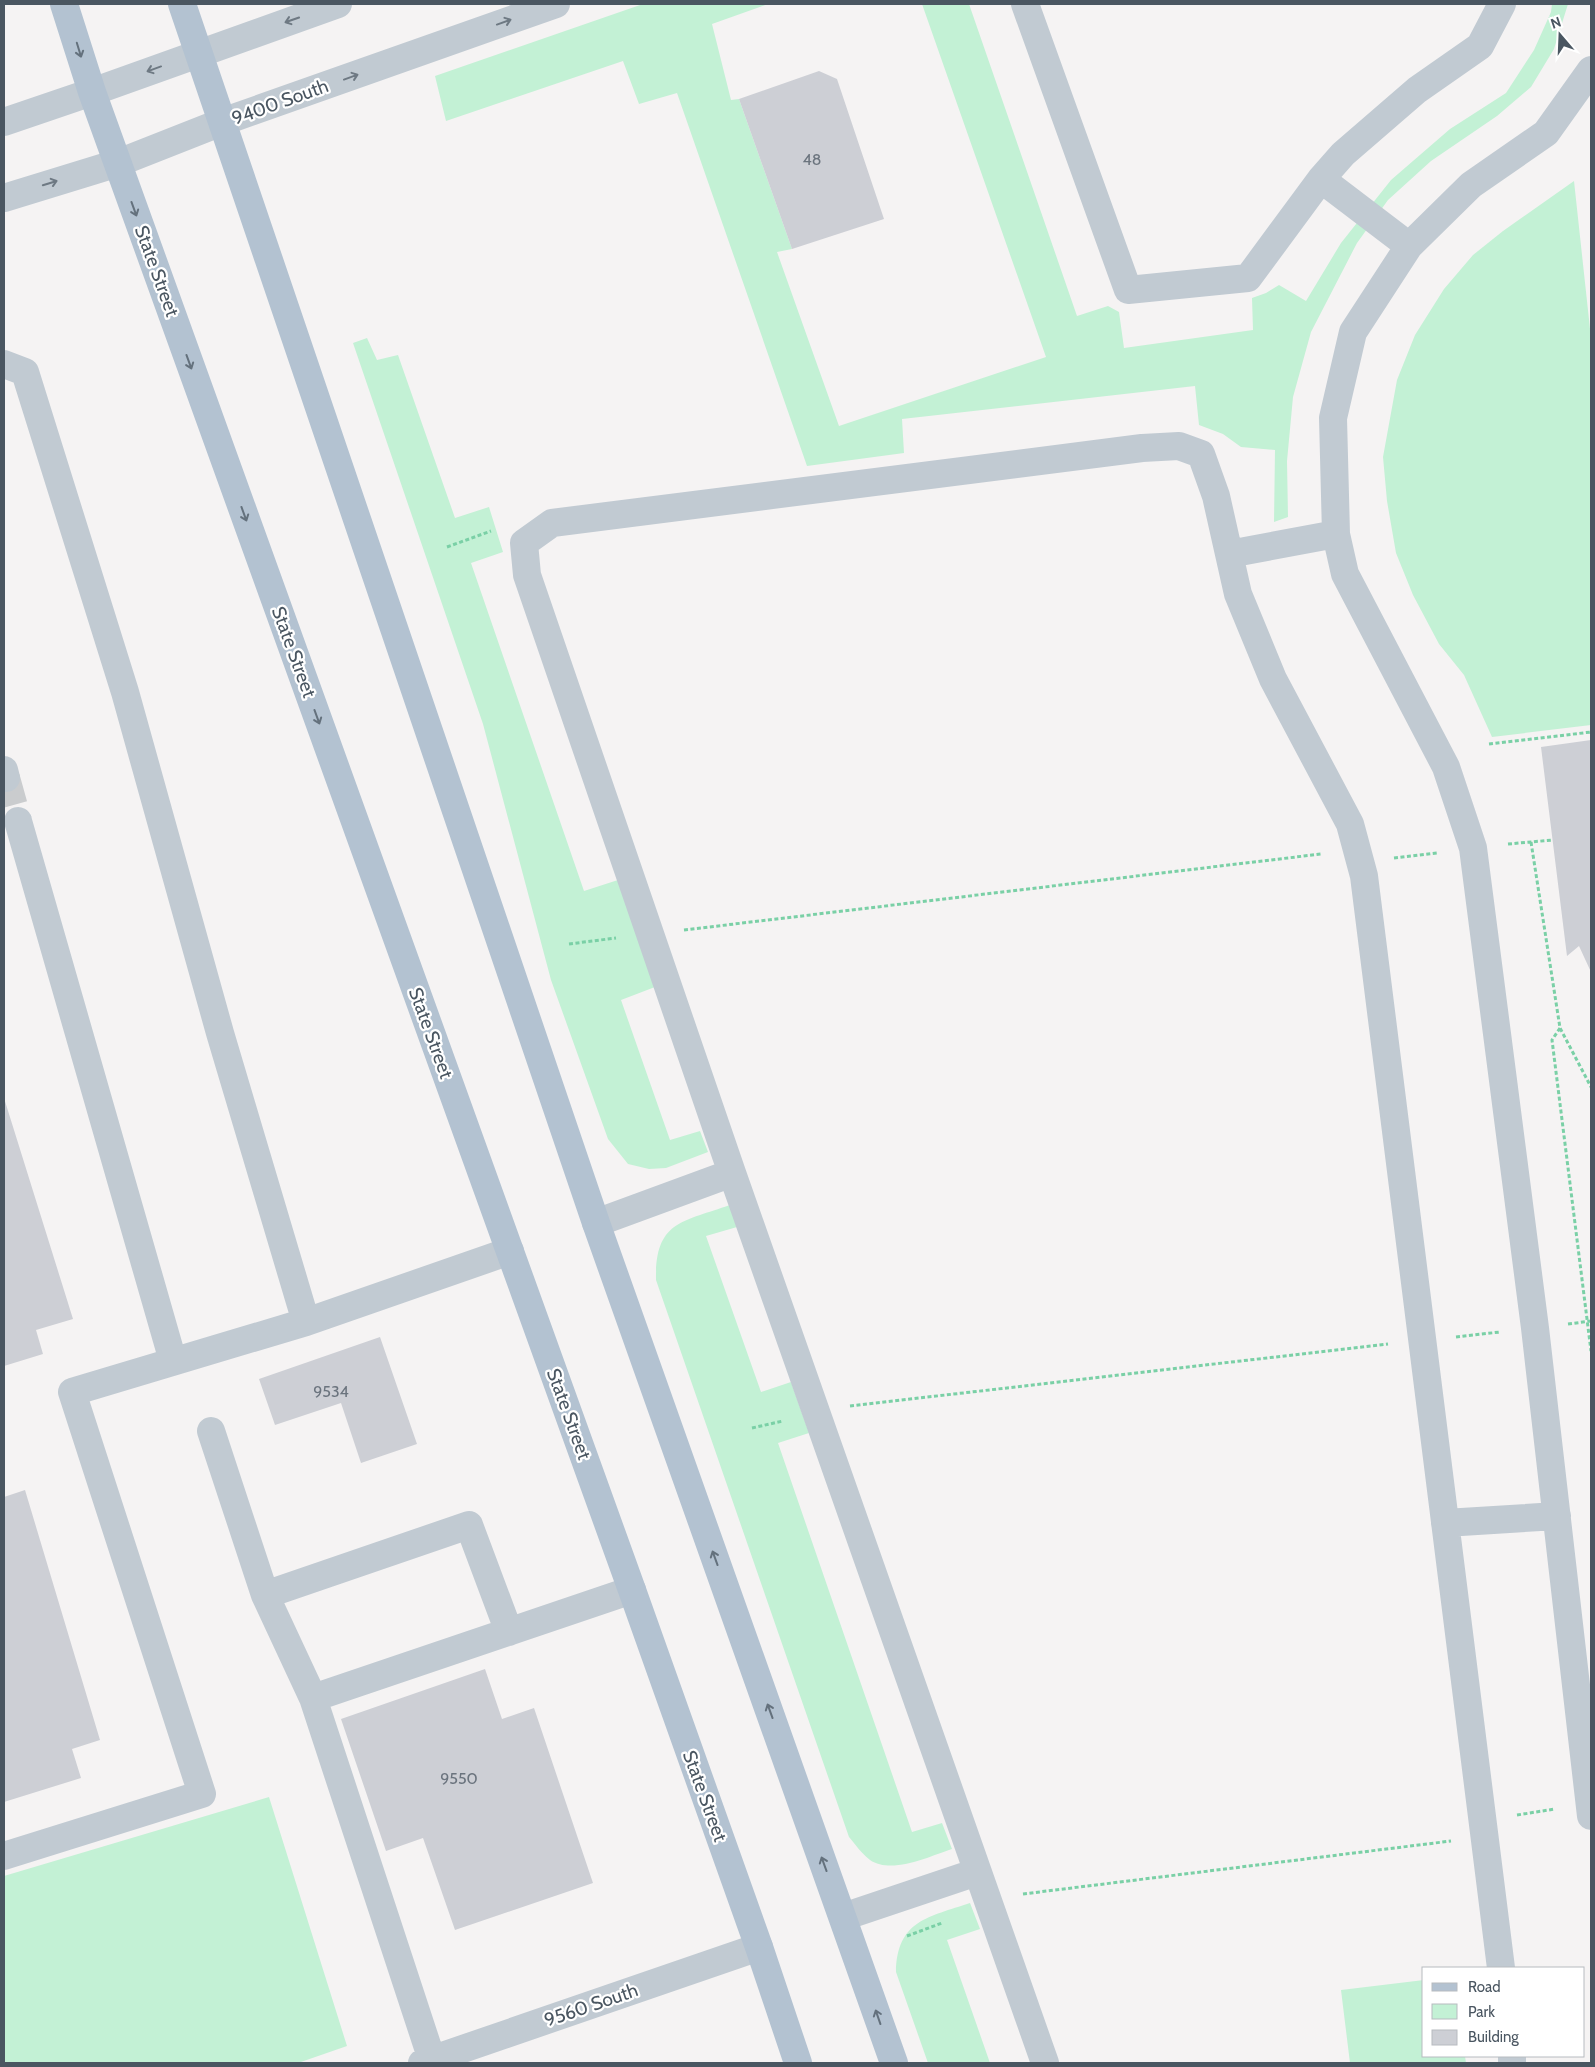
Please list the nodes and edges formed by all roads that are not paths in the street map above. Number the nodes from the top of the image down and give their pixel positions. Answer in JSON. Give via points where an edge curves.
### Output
{"nodes":[{"id":1,"x":64,"y":4,"type":"edge"},
{"id":2,"x":182,"y":4,"type":"edge"},
{"id":3,"x":338,"y":4,"type":"edge"},
{"id":4,"x":556,"y":4,"type":"edge"},
{"id":5,"x":1025,"y":4,"type":"edge"},
{"id":6,"x":1502,"y":4,"type":"edge"},
{"id":7,"x":200,"y":52,"type":"junction"},
{"id":8,"x":1591,"y":70,"type":"edge"},
{"id":9,"x":92,"y":92,"type":"junction"},
{"id":10,"x":4,"y":122,"type":"edge"},
{"id":11,"x":222,"y":122,"type":"junction"},
{"id":12,"x":118,"y":163,"type":"junction"},
{"id":13,"x":1321,"y":179,"type":"junction"},
{"id":14,"x":4,"y":198,"type":"edge"},
{"id":15,"x":1409,"y":246,"type":"junction"},
{"id":16,"x":4,"y":364,"type":"edge"},
{"id":17,"x":1336,"y":534,"type":"junction"},
{"id":18,"x":1229,"y":554,"type":"junction"},
{"id":19,"x":18,"y":821,"type":"tunnel mouth"},
{"id":20,"x":732,"y":1173,"type":"junction"},
{"id":21,"x":596,"y":1223,"type":"junction"},
{"id":22,"x":510,"y":1251,"type":"junction"},
{"id":23,"x":306,"y":1322,"type":"junction"},
{"id":24,"x":172,"y":1361,"type":"junction"},
{"id":25,"x":211,"y":1430,"type":"dead end"},
{"id":26,"x":1557,"y":1516,"type":"junction"},
{"id":27,"x":1445,"y":1523,"type":"junction"},
{"id":28,"x":632,"y":1590,"type":"junction"},
{"id":29,"x":265,"y":1595,"type":"junction"},
{"id":30,"x":509,"y":1632,"type":"junction"},
{"id":31,"x":313,"y":1698,"type":"junction"},
{"id":32,"x":1591,"y":1811,"type":"edge"},
{"id":33,"x":4,"y":1856,"type":"edge"},
{"id":34,"x":978,"y":1872,"type":"junction"},
{"id":35,"x":843,"y":1917,"type":"junction"},
{"id":36,"x":759,"y":1946,"type":"junction"},
{"id":37,"x":1501,"y":1967,"type":"edge"},
{"id":38,"x":427,"y":2062,"type":"edge"},
{"id":39,"x":798,"y":2063,"type":"edge"},
{"id":40,"x":894,"y":2063,"type":"edge"},
{"id":41,"x":1045,"y":2063,"type":"edge"}],
"edges":[{"from":1,"to":9,"type":"main road","name":"State Street","one_way":true},
{"from":2,"to":7,"type":"main road"},
{"from":3,"to":7,"type":"street","one_way":true},
{"from":11,"to":4,"type":"street","name":"9400 South","one_way":true},
{"from":5,"to":13,"type":"street","via":[[1128,290],[1248,278]]},
{"from":6,"to":13,"type":"street","via":[[1480,46],[1416,90],[1343,154]]},
{"from":7,"to":9,"type":"street","one_way":true},
{"from":7,"to":11,"type":"main road"},
{"from":8,"to":15,"type":"street","via":[[1546,133],[1471,185]]},
{"from":9,"to":10,"type":"street"},
{"from":9,"to":12,"type":"main road","name":"State Street"},
{"from":11,"to":12,"type":"street","name":"9400 South"},
{"from":11,"to":21,"type":"main road"},
{"from":14,"to":12,"type":"street","name":"9400 South","one_way":true},
{"from":12,"to":22,"type":"main road","name":"State Street","one_way":true},
{"from":13,"to":15,"type":"street"},
{"from":15,"to":17,"type":"street","via":[[1353,332],[1333,418]]},
{"from":16,"to":23,"type":"street","via":[[25,372],[28,381],[125,692],[220,1033]]},
{"from":17,"to":18,"type":"street"},
{"from":17,"to":26,"type":"street","via":[[1345,574],[1446,767],[1473,848],[1536,1328]]},
{"from":18,"to":20,"type":"street","via":[[1216,496],[1201,454],[1179,446],[1142,448],[552,523],[524,543],[527,575]]},
{"from":18,"to":27,"type":"street","via":[[1238,594],[1273,679],[1350,824],[1364,876]]},
{"from":19,"to":24,"type":"street"},
{"from":20,"to":21,"type":"street"},
{"from":20,"to":34,"type":"street"},
{"from":35,"to":21,"type":"main road","one_way":true},
{"from":22,"to":23,"type":"street"},
{"from":22,"to":28,"type":"main road","name":"State Street"},
{"from":23,"to":24,"type":"street"},
{"from":24,"to":33,"type":"street","via":[[72,1392],[202,1794]]},
{"from":25,"to":29,"type":"street"},
{"from":26,"to":27,"type":"street"},
{"from":26,"to":32,"type":"street"},
{"from":27,"to":37,"type":"street"},
{"from":28,"to":30,"type":"street"},
{"from":28,"to":36,"type":"main road","name":"State Street"},
{"from":29,"to":30,"type":"street","via":[[468,1525]]},
{"from":29,"to":31,"type":"street"},
{"from":30,"to":31,"type":"street"},
{"from":31,"to":38,"type":"street"},
{"from":34,"to":35,"type":"street"},
{"from":34,"to":41,"type":"street"},
{"from":40,"to":35,"type":"main road","one_way":true},
{"from":36,"to":38,"type":"street","name":"9560 South"},
{"from":36,"to":39,"type":"main road","name":"State Street"}]}
